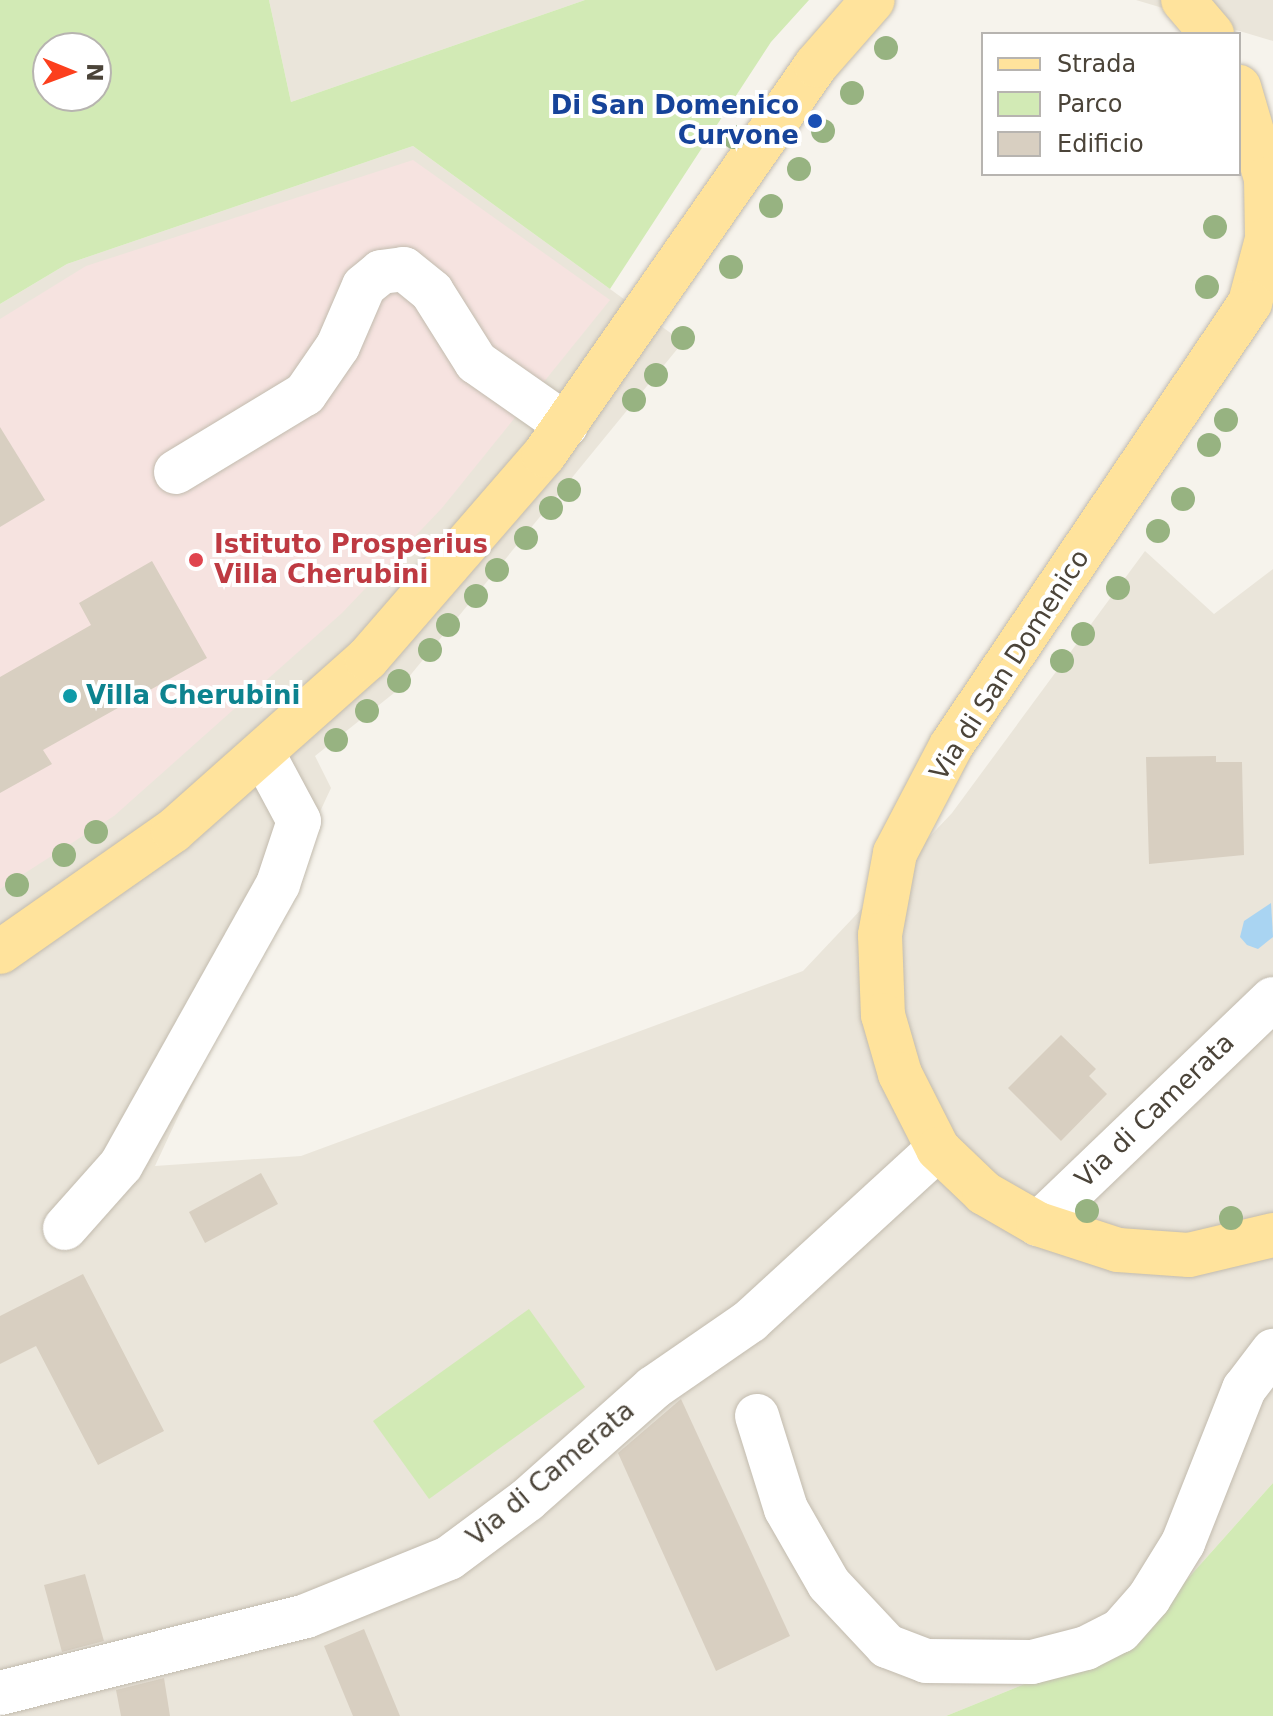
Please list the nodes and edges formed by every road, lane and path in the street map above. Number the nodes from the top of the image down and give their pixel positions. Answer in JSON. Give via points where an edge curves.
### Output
{"nodes":[{"id":1,"x":873,"y":0,"type":"edge"},
{"id":2,"x":1183,"y":0,"type":"edge"},
{"id":3,"x":1210,"y":32,"type":"edge"},
{"id":4,"x":1241,"y":94,"type":"edge"},
{"id":5,"x":566,"y":425,"type":"junction"},
{"id":6,"x":176,"y":472,"type":"dead end"},
{"id":7,"x":263,"y":754,"type":"junction"},
{"id":8,"x":0,"y":952,"type":"edge"},
{"id":9,"x":1273,"y":999,"type":"edge"},
{"id":10,"x":938,"y":1149,"type":"junction"},
{"id":11,"x":1038,"y":1224,"type":"junction"},
{"id":12,"x":65,"y":1228,"type":"dead end"},
{"id":13,"x":1273,"y":1235,"type":"edge"},
{"id":14,"x":1273,"y":1351,"type":"edge"},
{"id":15,"x":757,"y":1416,"type":"dead end"},
{"id":16,"x":0,"y":1693,"type":"edge"}],
"edges":[{"from":1,"to":5,"type":"main road","via":[[816,65]]},
{"from":2,"to":3,"type":"main road"},
{"from":4,"to":10,"type":"main road","name":"Via di San Domenico","via":[[1266,179],[1267,239],[1250,303],[951,746],[895,853],[880,935],[883,1015],[900,1074]]},
{"from":5,"to":6,"type":"street","via":[[476,362],[432,292],[404,269],[381,272],[364,286],[338,346],[305,394]]},
{"from":5,"to":7,"type":"main road","via":[[470,545],[367,659]]},
{"from":7,"to":8,"type":"main road","via":[[173,831]]},
{"from":7,"to":12,"type":"street","via":[[299,821],[278,884],[121,1165]]},
{"from":9,"to":11,"type":"street","name":"Via di Camerata"},
{"from":10,"to":11,"type":"main road","name":"Via di San Domenico","via":[[984,1193]]},
{"from":10,"to":16,"type":"street","name":"Via di Camerata","via":[[750,1321],[653,1388],[527,1500],[449,1558],[306,1616]]},
{"from":11,"to":13,"type":"main road","name":"Via di San Domenico","via":[[1118,1250],[1189,1255]]},
{"from":14,"to":15,"type":"street","via":[[1244,1389],[1183,1543],[1149,1598],[1120,1631],[1086,1648],[1032,1662],[926,1661],[887,1646],[829,1584],[786,1509]]}]}
